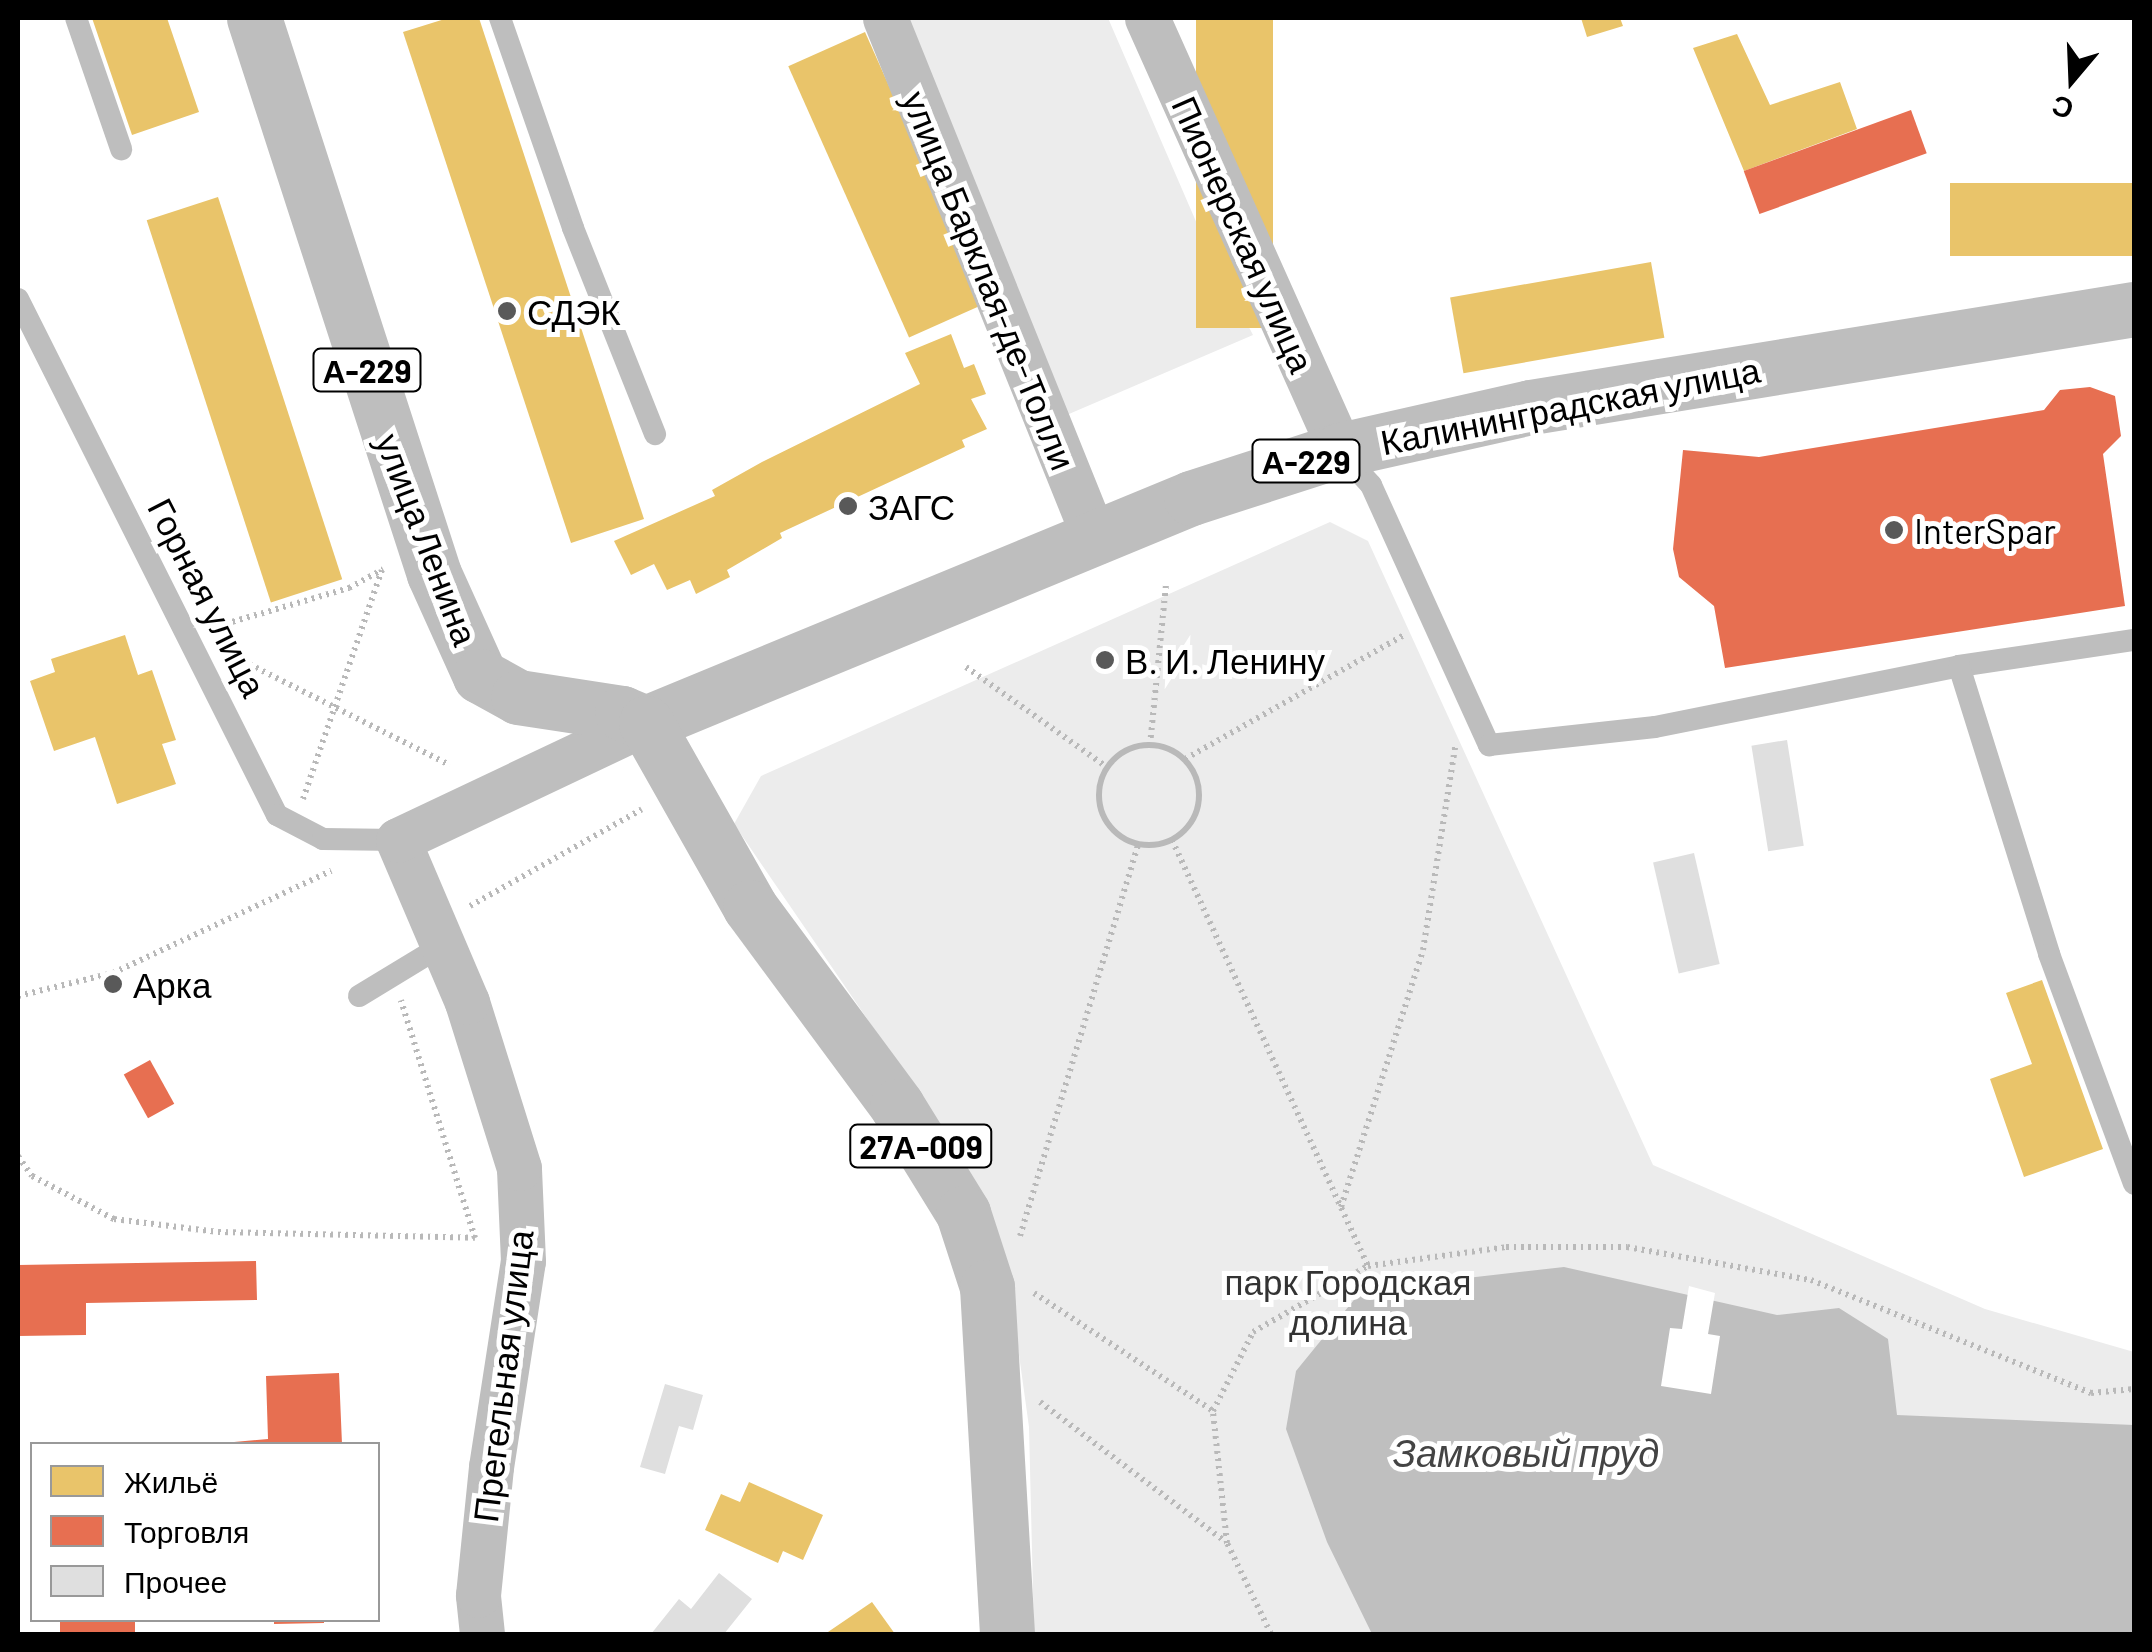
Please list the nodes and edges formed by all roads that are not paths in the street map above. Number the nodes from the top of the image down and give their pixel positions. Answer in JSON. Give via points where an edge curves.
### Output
{"nodes":[{"id":1,"x":76,"y":18,"type":"edge"},
{"id":2,"x":254,"y":18,"type":"edge"},
{"id":3,"x":500,"y":18,"type":"edge"},
{"id":4,"x":885,"y":18,"type":"edge"},
{"id":5,"x":1147,"y":18,"type":"edge"},
{"id":6,"x":121,"y":148,"type":"dead end"},
{"id":7,"x":18,"y":298,"type":"edge"},
{"id":8,"x":2134,"y":309,"type":"edge"},
{"id":9,"x":655,"y":434,"type":"dead end"},
{"id":10,"x":1340,"y":450,"type":"junction"},
{"id":11,"x":1096,"y":542,"type":"junction"},
{"id":12,"x":2134,"y":640,"type":"edge"},
{"id":13,"x":1959,"y":666,"type":"junction"},
{"id":14,"x":646,"y":724,"type":"junction"},
{"id":15,"x":398,"y":840,"type":"junction"},
{"id":16,"x":438,"y":935,"type":"junction"},
{"id":17,"x":359,"y":996,"type":"dead end"},
{"id":18,"x":2134,"y":1184,"type":"edge"},
{"id":19,"x":482,"y":1634,"type":"edge"},
{"id":20,"x":1006,"y":1634,"type":"edge"}],
"edges":[{"from":1,"to":6,"type":"lane"},
{"from":2,"to":14,"type":"main road","name":"улица Ленина","number":"А-229","via":[[434,574],[480,676],[518,698],[622,713]]},
{"from":3,"to":9,"type":"lane"},
{"from":4,"to":11,"type":"street","name":"улица Барклая-де-Толли"},
{"from":5,"to":10,"type":"street","name":"Пионерская улица"},
{"from":7,"to":15,"type":"lane","name":"Горная улица","via":[[278,815],[323,839]]},
{"from":8,"to":10,"type":"main road","name":"Калининградская улица","number":"А-229","via":[[1531,406]]},
{"from":10,"to":11,"type":"main road","name":"Калининградская улица","number":"А-229","via":[[1190,498]]},
{"from":10,"to":13,"type":"lane","via":[[1370,485],[1489,745],[1655,727]]},
{"from":11,"to":14,"type":"main road","name":"Калининградская улица","number":"А-229"},
{"from":12,"to":13,"type":"lane"},
{"from":13,"to":18,"type":"lane","via":[[2050,954]]},
{"from":14,"to":15,"type":"street"},
{"from":14,"to":20,"type":"main road","number":"27А-009","via":[[750,907],[897,1106],[962,1213],[987,1287]]},
{"from":15,"to":16,"type":"street","name":"Прегельная улица"},
{"from":16,"to":17,"type":"lane"},
{"from":16,"to":19,"type":"street","name":"Прегельная улица","via":[[519,1168],[522,1260],[491,1466],[478,1595]]}]}
